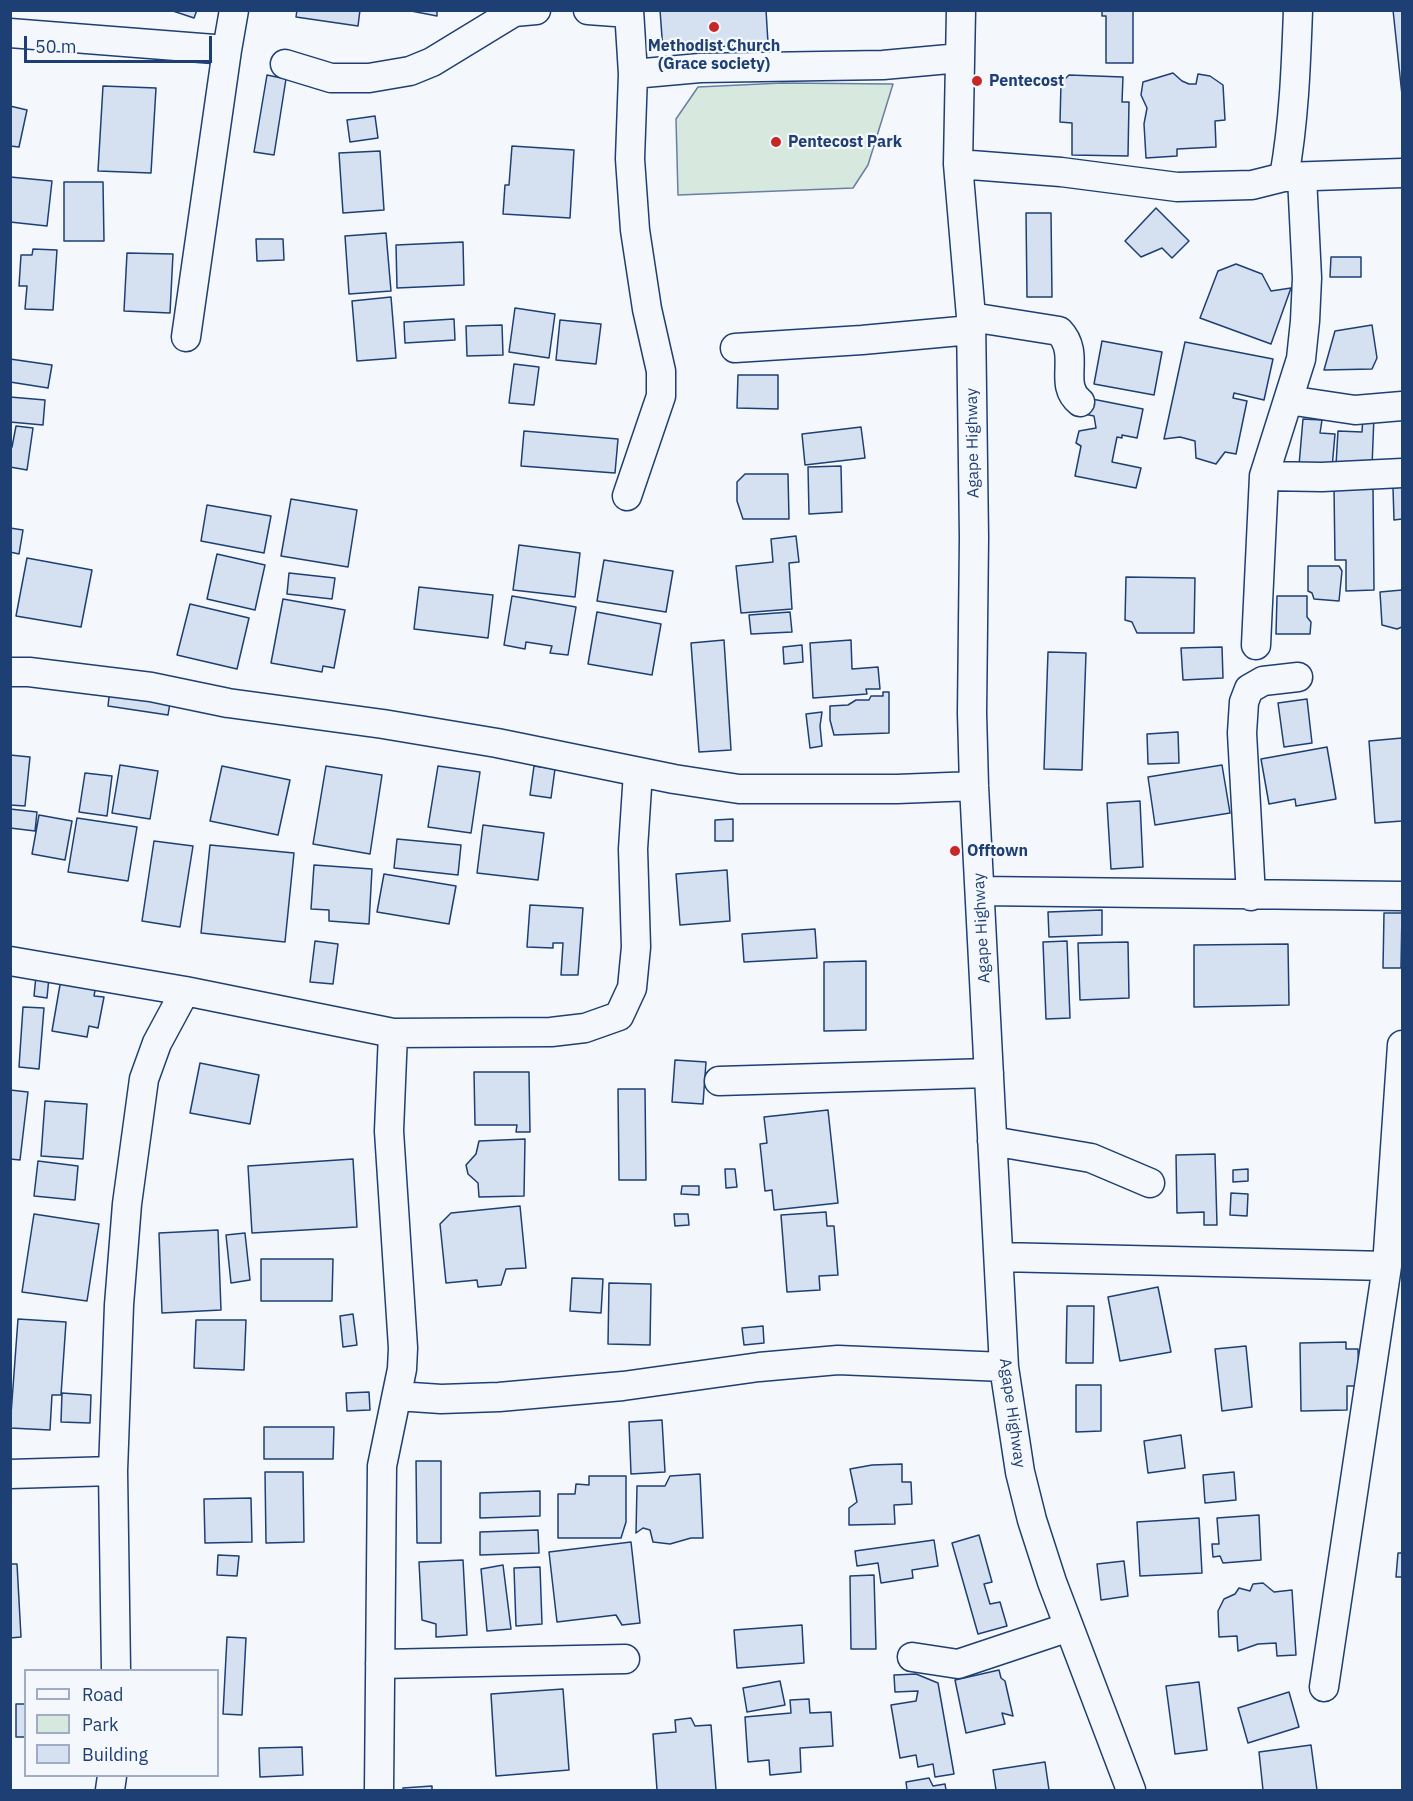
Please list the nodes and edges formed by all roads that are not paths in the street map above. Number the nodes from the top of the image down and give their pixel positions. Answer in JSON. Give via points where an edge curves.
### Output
{"nodes":[{"id":1,"x":234,"y":10,"type":"edge"},
{"id":2,"x":536,"y":10,"type":"edge"},
{"id":3,"x":588,"y":10,"type":"edge"},
{"id":4,"x":961,"y":10,"type":"edge"},
{"id":5,"x":1298,"y":10,"type":"edge"},
{"id":6,"x":629,"y":12,"type":"edge"},
{"id":7,"x":10,"y":33,"type":"edge"},
{"id":8,"x":227,"y":50,"type":"junction"},
{"id":9,"x":960,"y":58,"type":"junction"},
{"id":10,"x":285,"y":64,"type":"dead end"},
{"id":11,"x":633,"y":74,"type":"junction"},
{"id":12,"x":958,"y":164,"type":"junction"},
{"id":13,"x":1402,"y":173,"type":"edge"},
{"id":14,"x":1293,"y":177,"type":"junction"},
{"id":15,"x":971,"y":324,"type":"junction"},
{"id":16,"x":186,"y":337,"type":"dead end"},
{"id":17,"x":735,"y":348,"type":"dead end"},
{"id":18,"x":1288,"y":400,"type":"junction"},
{"id":19,"x":1080,"y":402,"type":"dead end"},
{"id":20,"x":1402,"y":406,"type":"edge"},
{"id":21,"x":1402,"y":473,"type":"edge"},
{"id":22,"x":1264,"y":476,"type":"junction"},
{"id":23,"x":627,"y":496,"type":"dead end"},
{"id":24,"x":1256,"y":645,"type":"dead end"},
{"id":25,"x":10,"y":672,"type":"edge"},
{"id":26,"x":1298,"y":677,"type":"dead end"},
{"id":27,"x":638,"y":772,"type":"junction"},
{"id":28,"x":974,"y":786,"type":"junction"},
{"id":29,"x":980,"y":891,"type":"junction"},
{"id":30,"x":1251,"y":896,"type":"junction"},
{"id":31,"x":1402,"y":896,"type":"edge"},
{"id":32,"x":10,"y":962,"type":"edge"},
{"id":33,"x":185,"y":991,"type":"junction"},
{"id":34,"x":393,"y":1033,"type":"junction"},
{"id":35,"x":1402,"y":1045,"type":"edge"},
{"id":36,"x":989,"y":1073,"type":"junction"},
{"id":37,"x":718,"y":1081,"type":"dead end"},
{"id":38,"x":992,"y":1141,"type":"junction"},
{"id":39,"x":1150,"y":1183,"type":"dead end"},
{"id":40,"x":999,"y":1257,"type":"junction"},
{"id":41,"x":1387,"y":1266,"type":"junction"},
{"id":42,"x":1004,"y":1367,"type":"junction"},
{"id":43,"x":397,"y":1396,"type":"junction"},
{"id":44,"x":113,"y":1471,"type":"junction"},
{"id":45,"x":10,"y":1473,"type":"edge"},
{"id":46,"x":1069,"y":1627,"type":"junction"},
{"id":47,"x":912,"y":1657,"type":"dead end"},
{"id":48,"x":625,"y":1659,"type":"dead end"},
{"id":49,"x":380,"y":1664,"type":"junction"},
{"id":50,"x":116,"y":1669,"type":"edge"},
{"id":51,"x":1324,"y":1687,"type":"dead end"},
{"id":52,"x":379,"y":1791,"type":"edge"},
{"id":53,"x":1131,"y":1791,"type":"edge"}],
"edges":[{"from":1,"to":8,"type":"street"},
{"from":2,"to":10,"type":"street","via":[[514,12],[432,62],[410,71],[369,78],[332,78]]},
{"from":3,"to":6,"type":"street"},
{"from":4,"to":9,"type":"street","name":"Agape Highway"},
{"from":5,"to":14,"type":"street","via":[[1290,146]]},
{"from":6,"to":11,"type":"street"},
{"from":7,"to":8,"type":"street"},
{"from":8,"to":16,"type":"street"},
{"from":9,"to":11,"type":"street"},
{"from":9,"to":12,"type":"street","name":"Agape Highway"},
{"from":11,"to":23,"type":"street","via":[[630,159],[635,230],[661,371],[661,396]]},
{"from":12,"to":14,"type":"street","via":[[1177,187],[1252,185]]},
{"from":12,"to":15,"type":"street","name":"Agape Highway"},
{"from":13,"to":14,"type":"street"},
{"from":14,"to":18,"type":"street","via":[[1307,278],[1301,359]]},
{"from":15,"to":17,"type":"street","via":[[862,340]]},
{"from":15,"to":19,"type":"street","via":[[1059,332],[1067,340],[1070,353],[1069,388]]},
{"from":15,"to":28,"type":"street","name":"Agape Highway"},
{"from":18,"to":20,"type":"street","via":[[1355,410]]},
{"from":18,"to":22,"type":"street"},
{"from":21,"to":22,"type":"street"},
{"from":22,"to":24,"type":"street"},
{"from":25,"to":27,"type":"street","via":[[151,687],[228,703],[496,743]]},
{"from":26,"to":30,"type":"street","via":[[1263,681],[1249,689],[1244,702],[1242,733]]},
{"from":27,"to":28,"type":"street","via":[[739,789]]},
{"from":27,"to":34,"type":"street","via":[[633,849],[636,947],[632,988],[619,1016],[585,1028],[551,1032]]},
{"from":28,"to":29,"type":"street","name":"Agape Highway"},
{"from":29,"to":30,"type":"street"},
{"from":29,"to":36,"type":"street","name":"Agape Highway"},
{"from":30,"to":31,"type":"street"},
{"from":32,"to":33,"type":"street"},
{"from":33,"to":34,"type":"street"},
{"from":33,"to":44,"type":"street","via":[[157,1043],[144,1079],[138,1119],[119,1305]]},
{"from":34,"to":43,"type":"street","via":[[389,1131],[403,1348]]},
{"from":35,"to":41,"type":"street"},
{"from":36,"to":37,"type":"street"},
{"from":36,"to":38,"type":"street","name":"Agape Highway"},
{"from":38,"to":39,"type":"street","via":[[1091,1158]]},
{"from":38,"to":40,"type":"street","name":"Agape Highway"},
{"from":40,"to":41,"type":"street"},
{"from":40,"to":42,"type":"street","name":"Agape Highway"},
{"from":41,"to":51,"type":"street"},
{"from":42,"to":43,"type":"street","via":[[837,1359],[510,1396]]},
{"from":42,"to":46,"type":"street","name":"Agape Highway","via":[[1029,1510]]},
{"from":43,"to":49,"type":"street","via":[[382,1466]]},
{"from":44,"to":45,"type":"street"},
{"from":44,"to":50,"type":"street"},
{"from":46,"to":47,"type":"street","via":[[958,1664]]},
{"from":46,"to":53,"type":"street","name":"Agape Highway"},
{"from":48,"to":49,"type":"street"},
{"from":49,"to":52,"type":"street"}]}
